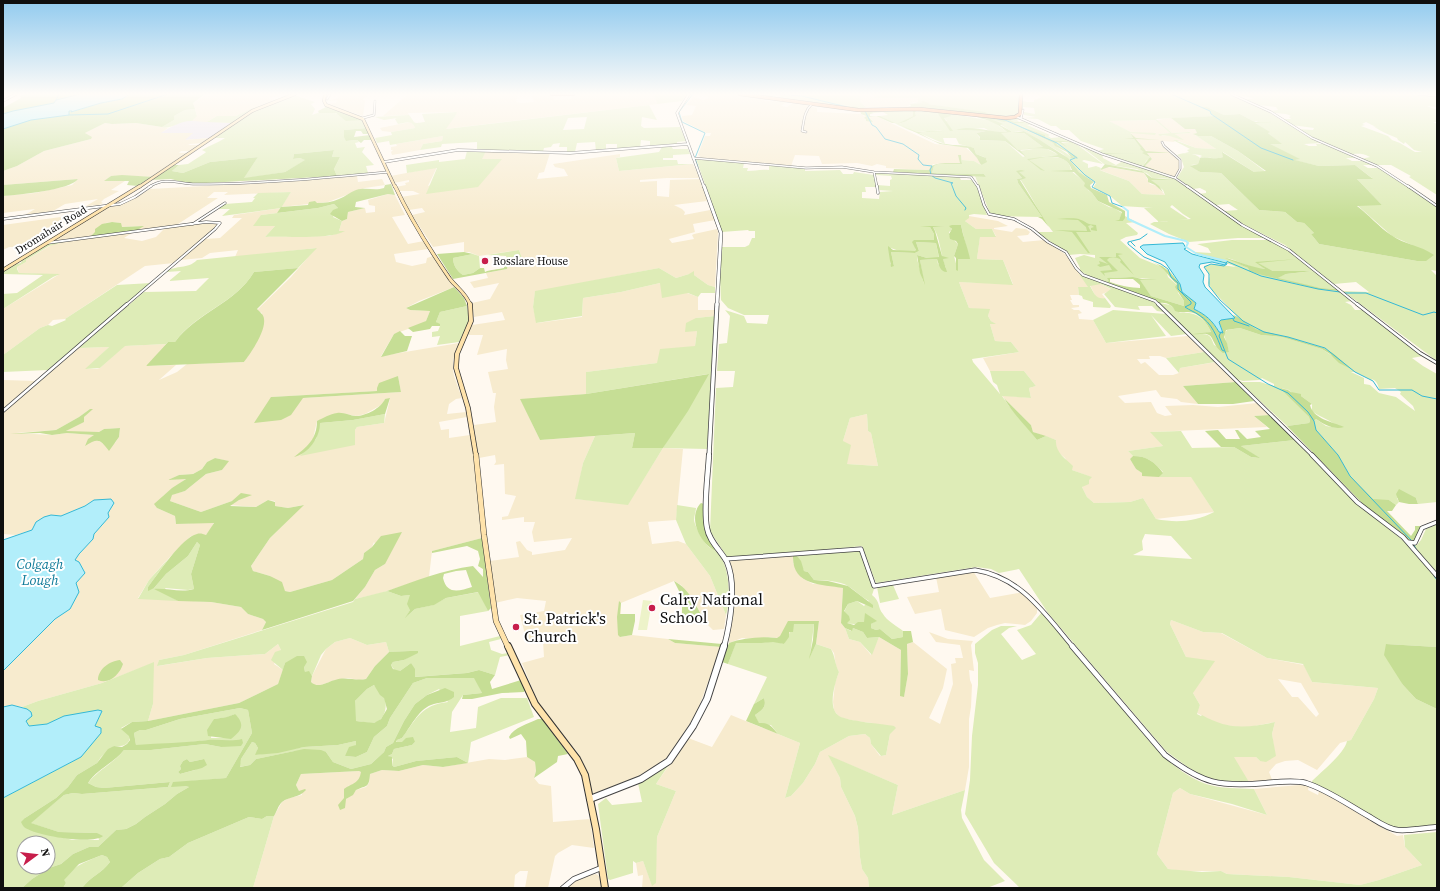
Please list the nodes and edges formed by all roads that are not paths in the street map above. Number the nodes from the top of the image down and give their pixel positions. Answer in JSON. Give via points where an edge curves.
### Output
{"nodes":[{"id":1,"x":216,"y":136,"type":"edge"},
{"id":2,"x":372,"y":136,"type":"edge"},
{"id":3,"x":685,"y":136,"type":"edge"},
{"id":4,"x":1061,"y":136,"type":"edge"},
{"id":5,"x":1308,"y":136,"type":"edge"},
{"id":6,"x":1162,"y":142,"type":"dead end"},
{"id":7,"x":688,"y":144,"type":"junction"},
{"id":8,"x":693,"y":158,"type":"junction"},
{"id":9,"x":384,"y":162,"type":"junction"},
{"id":10,"x":388,"y":172,"type":"junction"},
{"id":11,"x":874,"y":172,"type":"junction"},
{"id":12,"x":1175,"y":178,"type":"junction"},
{"id":13,"x":878,"y":193,"type":"dead end"},
{"id":14,"x":225,"y":203,"type":"dead end"},
{"id":15,"x":108,"y":205,"type":"junction"},
{"id":16,"x":1437,"y":206,"type":"edge"},
{"id":17,"x":3,"y":219,"type":"edge"},
{"id":18,"x":192,"y":224,"type":"junction"},
{"id":19,"x":46,"y":243,"type":"junction"},
{"id":20,"x":3,"y":270,"type":"edge"},
{"id":21,"x":1437,"y":363,"type":"edge"},
{"id":22,"x":3,"y":411,"type":"edge"},
{"id":23,"x":1437,"y":522,"type":"edge"},
{"id":24,"x":1408,"y":542,"type":"junction"},
{"id":25,"x":725,"y":559,"type":"junction"},
{"id":26,"x":1437,"y":576,"type":"edge"},
{"id":27,"x":590,"y":799,"type":"junction"},
{"id":28,"x":1437,"y":828,"type":"edge"},
{"id":29,"x":601,"y":868,"type":"junction"},
{"id":30,"x":563,"y":888,"type":"edge"},
{"id":31,"x":605,"y":888,"type":"edge"}],
"edges":[{"from":1,"to":15,"type":"main road","name":"Dromahair Road"},
{"from":2,"to":9,"type":"main road"},
{"from":3,"to":7,"type":"street"},
{"from":4,"to":12,"type":"street","via":[[1102,154]]},
{"from":5,"to":16,"type":"street","via":[[1377,166]]},
{"from":6,"to":12,"type":"street","via":[[1180,160],[1180,169]]},
{"from":7,"to":8,"type":"street"},
{"from":7,"to":9,"type":"street","via":[[570,153],[458,150]]},
{"from":8,"to":11,"type":"street","via":[[806,168],[842,167]]},
{"from":8,"to":25,"type":"street","via":[[721,233],[707,531]]},
{"from":9,"to":10,"type":"main road"},
{"from":10,"to":15,"type":"street","via":[[318,179],[214,184],[183,184],[165,180],[157,182],[131,200]]},
{"from":10,"to":27,"type":"main road","via":[[403,204],[448,276],[468,299],[471,321],[457,354],[456,368],[468,408],[478,465],[484,535],[496,622],[535,704],[580,764]]},
{"from":11,"to":13,"type":"street"},
{"from":11,"to":24,"type":"street","via":[[972,177],[989,214],[1014,219],[1032,229],[1066,252],[1083,275],[1155,301],[1326,468],[1357,502]]},
{"from":12,"to":21,"type":"street","via":[[1242,225],[1289,250],[1420,353]]},
{"from":14,"to":18,"type":"street"},
{"from":15,"to":17,"type":"street"},
{"from":15,"to":19,"type":"main road","name":"Dromahair Road"},
{"from":18,"to":19,"type":"street"},
{"from":18,"to":22,"type":"street","via":[[220,223]]},
{"from":19,"to":20,"type":"main road","name":"Dromahair Road"},
{"from":23,"to":24,"type":"street","via":[[1422,528],[1416,543]]},
{"from":24,"to":26,"type":"street"},
{"from":25,"to":27,"type":"street","via":[[732,586],[730,610],[724,645],[700,714],[669,761],[662,767],[624,787]]},
{"from":25,"to":28,"type":"street","via":[[861,549],[874,586],[975,570],[990,572],[1031,597],[1165,755],[1182,768],[1218,784],[1245,786],[1284,782],[1305,783],[1397,830]]},
{"from":27,"to":29,"type":"main road"},
{"from":29,"to":30,"type":"street","via":[[574,879]]},
{"from":29,"to":31,"type":"main road"}]}
